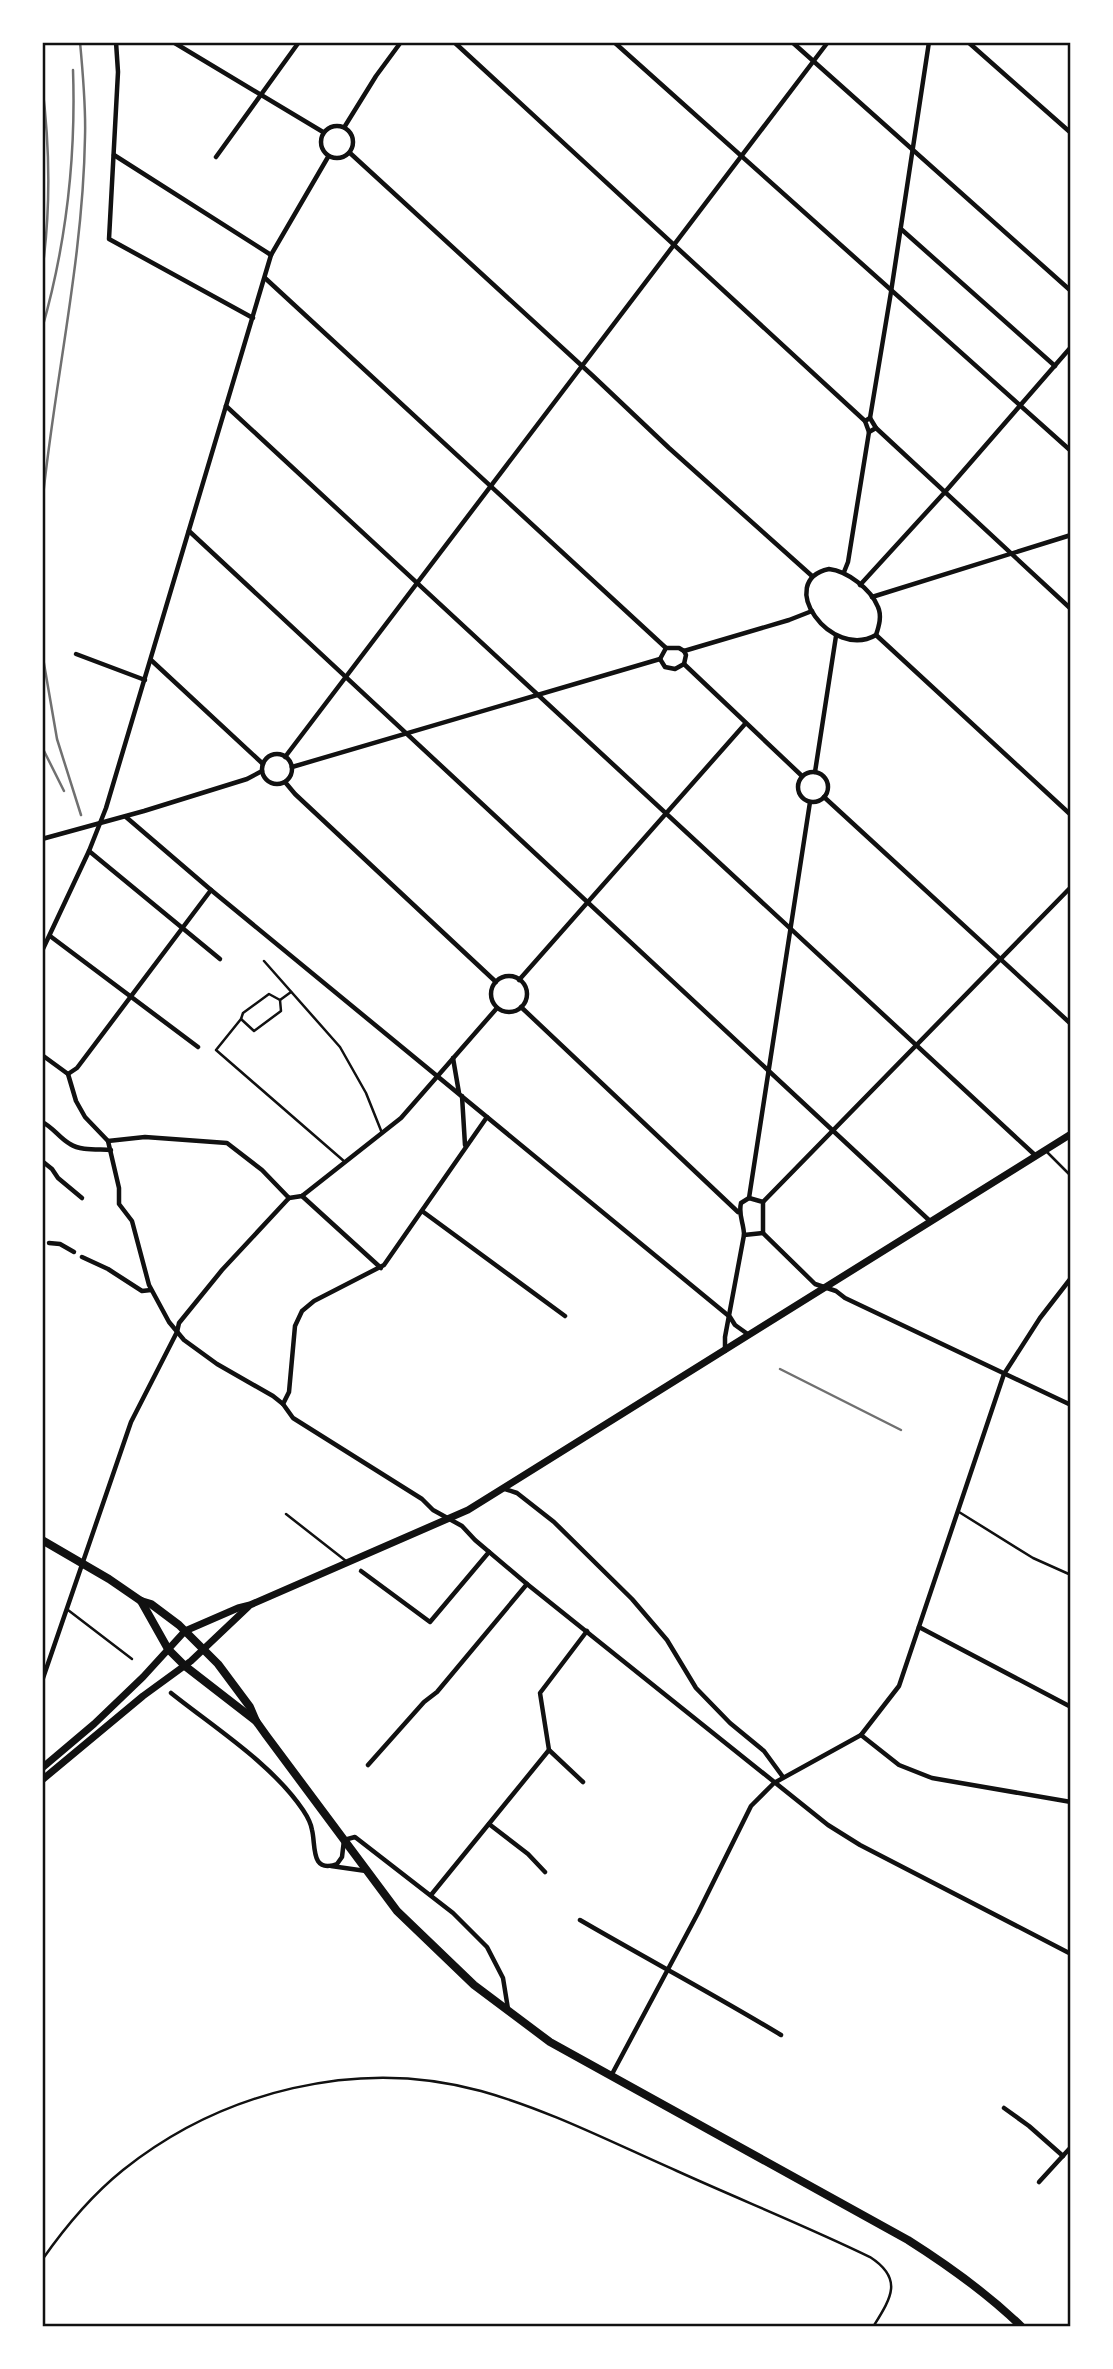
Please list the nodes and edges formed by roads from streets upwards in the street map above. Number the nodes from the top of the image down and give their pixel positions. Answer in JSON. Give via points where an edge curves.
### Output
{"nodes":[{"id":1,"x":116,"y":42,"type":"edge"},
{"id":2,"x":173,"y":42,"type":"edge"},
{"id":3,"x":299,"y":42,"type":"edge"},
{"id":4,"x":401,"y":42,"type":"edge"},
{"id":5,"x":454,"y":42,"type":"edge"},
{"id":6,"x":614,"y":42,"type":"edge"},
{"id":7,"x":792,"y":42,"type":"edge"},
{"id":8,"x":828,"y":42,"type":"edge"},
{"id":9,"x":929,"y":42,"type":"edge"},
{"id":10,"x":968,"y":42,"type":"edge"},
{"id":11,"x":814,"y":61,"type":"junction"},
{"id":12,"x":260,"y":93,"type":"junction"},
{"id":13,"x":345,"y":127,"type":"junction"},
{"id":14,"x":323,"y":132,"type":"junction"},
{"id":15,"x":1071,"y":133,"type":"edge"},
{"id":16,"x":912,"y":149,"type":"junction"},
{"id":17,"x":350,"y":153,"type":"junction"},
{"id":18,"x":114,"y":155,"type":"junction"},
{"id":19,"x":216,"y":157,"type":"dead end"},
{"id":20,"x":328,"y":157,"type":"junction"},
{"id":21,"x":741,"y":157,"type":"junction"},
{"id":22,"x":901,"y":229,"type":"junction"},
{"id":23,"x":673,"y":246,"type":"junction"},
{"id":24,"x":271,"y":255,"type":"junction"},
{"id":25,"x":265,"y":278,"type":"junction"},
{"id":26,"x":1071,"y":291,"type":"edge"},
{"id":27,"x":891,"y":292,"type":"junction"},
{"id":28,"x":253,"y":318,"type":"junction"},
{"id":29,"x":1071,"y":347,"type":"edge"},
{"id":30,"x":582,"y":365,"type":"junction"},
{"id":31,"x":1055,"y":366,"type":"junction"},
{"id":32,"x":1020,"y":405,"type":"junction"},
{"id":33,"x":226,"y":406,"type":"junction"},
{"id":34,"x":867,"y":419,"type":"junction"},
{"id":35,"x":876,"y":428,"type":"junction"},
{"id":36,"x":869,"y":432,"type":"junction"},
{"id":37,"x":1071,"y":451,"type":"edge"},
{"id":38,"x":491,"y":488,"type":"junction"},
{"id":39,"x":945,"y":492,"type":"junction"},
{"id":40,"x":189,"y":531,"type":"junction"},
{"id":41,"x":1071,"y":536,"type":"edge"},
{"id":42,"x":1011,"y":553,"type":"junction"},
{"id":43,"x":844,"y":572,"type":"junction"},
{"id":44,"x":812,"y":576,"type":"junction"},
{"id":45,"x":417,"y":585,"type":"junction"},
{"id":46,"x":860,"y":585,"type":"junction"},
{"id":47,"x":872,"y":597,"type":"junction"},
{"id":48,"x":1071,"y":609,"type":"edge"},
{"id":49,"x":811,"y":611,"type":"junction"},
{"id":50,"x":876,"y":635,"type":"junction"},
{"id":51,"x":836,"y":636,"type":"junction"},
{"id":52,"x":666,"y":648,"type":"junction"},
{"id":53,"x":684,"y":651,"type":"junction"},
{"id":54,"x":76,"y":654,"type":"dead end"},
{"id":55,"x":150,"y":659,"type":"junction"},
{"id":56,"x":660,"y":659,"type":"junction"},
{"id":57,"x":684,"y":664,"type":"junction"},
{"id":58,"x":346,"y":678,"type":"junction"},
{"id":59,"x":145,"y":680,"type":"junction"},
{"id":60,"x":536,"y":696,"type":"junction"},
{"id":61,"x":745,"y":724,"type":"junction"},
{"id":62,"x":405,"y":734,"type":"junction"},
{"id":63,"x":285,"y":757,"type":"junction"},
{"id":64,"x":262,"y":767,"type":"junction"},
{"id":65,"x":292,"y":767,"type":"junction"},
{"id":66,"x":815,"y":772,"type":"junction"},
{"id":67,"x":802,"y":776,"type":"junction"},
{"id":68,"x":285,"y":782,"type":"junction"},
{"id":69,"x":824,"y":797,"type":"junction"},
{"id":70,"x":810,"y":802,"type":"junction"},
{"id":71,"x":666,"y":814,"type":"junction"},
{"id":72,"x":1071,"y":815,"type":"edge"},
{"id":73,"x":126,"y":817,"type":"junction"},
{"id":74,"x":99,"y":824,"type":"junction"},
{"id":75,"x":42,"y":839,"type":"edge"},
{"id":76,"x":89,"y":851,"type":"junction"},
{"id":77,"x":1071,"y":887,"type":"edge"},
{"id":78,"x":211,"y":890,"type":"junction"},
{"id":79,"x":588,"y":903,"type":"junction"},
{"id":80,"x":183,"y":927,"type":"junction"},
{"id":81,"x":790,"y":930,"type":"junction"},
{"id":82,"x":50,"y":936,"type":"junction"},
{"id":83,"x":42,"y":951,"type":"edge"},
{"id":84,"x":1000,"y":958,"type":"junction"},
{"id":85,"x":220,"y":959,"type":"dead end"},
{"id":86,"x":519,"y":980,"type":"junction"},
{"id":87,"x":496,"y":982,"type":"junction"},
{"id":88,"x":131,"y":995,"type":"junction"},
{"id":89,"x":521,"y":1007,"type":"junction"},
{"id":90,"x":497,"y":1008,"type":"junction"},
{"id":91,"x":1071,"y":1024,"type":"edge"},
{"id":92,"x":916,"y":1045,"type":"junction"},
{"id":93,"x":198,"y":1047,"type":"dead end"},
{"id":94,"x":42,"y":1055,"type":"edge"},
{"id":95,"x":453,"y":1058,"type":"junction"},
{"id":96,"x":769,"y":1072,"type":"junction"},
{"id":97,"x":68,"y":1074,"type":"junction"},
{"id":98,"x":438,"y":1077,"type":"junction"},
{"id":99,"x":461,"y":1095,"type":"junction"},
{"id":100,"x":487,"y":1117,"type":"junction"},
{"id":101,"x":42,"y":1122,"type":"edge"},
{"id":102,"x":832,"y":1131,"type":"junction"},
{"id":103,"x":1071,"y":1134,"type":"edge"},
{"id":104,"x":108,"y":1141,"type":"junction"},
{"id":105,"x":465,"y":1146,"type":"junction"},
{"id":106,"x":111,"y":1150,"type":"junction"},
{"id":107,"x":1036,"y":1156,"type":"junction"},
{"id":108,"x":42,"y":1161,"type":"edge"},
{"id":109,"x":302,"y":1196,"type":"junction"},
{"id":110,"x":82,"y":1198,"type":"dead end"},
{"id":111,"x":289,"y":1198,"type":"junction"},
{"id":112,"x":750,"y":1198,"type":"junction"},
{"id":113,"x":763,"y":1202,"type":"junction"},
{"id":114,"x":422,"y":1211,"type":"junction"},
{"id":115,"x":738,"y":1212,"type":"junction"},
{"id":116,"x":931,"y":1222,"type":"junction"},
{"id":117,"x":763,"y":1233,"type":"junction"},
{"id":118,"x":744,"y":1235,"type":"junction"},
{"id":119,"x":49,"y":1243,"type":"dead end"},
{"id":120,"x":74,"y":1252,"type":"dead end"},
{"id":121,"x":82,"y":1256,"type":"dead end"},
{"id":122,"x":381,"y":1268,"type":"junction"},
{"id":123,"x":1071,"y":1278,"type":"edge"},
{"id":124,"x":825,"y":1288,"type":"junction"},
{"id":125,"x":151,"y":1290,"type":"junction"},
{"id":126,"x":565,"y":1316,"type":"dead end"},
{"id":127,"x":730,"y":1317,"type":"junction"},
{"id":128,"x":177,"y":1332,"type":"junction"},
{"id":129,"x":751,"y":1335,"type":"junction"},
{"id":130,"x":725,"y":1351,"type":"junction"},
{"id":131,"x":1004,"y":1374,"type":"junction"},
{"id":132,"x":283,"y":1404,"type":"junction"},
{"id":133,"x":1071,"y":1405,"type":"edge"},
{"id":134,"x":504,"y":1489,"type":"junction"},
{"id":135,"x":447,"y":1519,"type":"junction"},
{"id":136,"x":42,"y":1540,"type":"edge"},
{"id":137,"x":489,"y":1552,"type":"junction"},
{"id":138,"x":81,"y":1564,"type":"junction"},
{"id":139,"x":361,"y":1571,"type":"dead end"},
{"id":140,"x":527,"y":1584,"type":"junction"},
{"id":141,"x":141,"y":1601,"type":"junction"},
{"id":142,"x":250,"y":1605,"type":"junction"},
{"id":143,"x":919,"y":1627,"type":"junction"},
{"id":144,"x":185,"y":1631,"type":"junction"},
{"id":145,"x":587,"y":1632,"type":"junction"},
{"id":146,"x":167,"y":1649,"type":"junction"},
{"id":147,"x":204,"y":1649,"type":"junction"},
{"id":148,"x":184,"y":1666,"type":"junction"},
{"id":149,"x":42,"y":1681,"type":"edge"},
{"id":150,"x":171,"y":1693,"type":"dead end"},
{"id":151,"x":1071,"y":1707,"type":"edge"},
{"id":152,"x":256,"y":1721,"type":"junction"},
{"id":153,"x":861,"y":1735,"type":"junction"},
{"id":154,"x":548,"y":1750,"type":"junction"},
{"id":155,"x":368,"y":1765,"type":"dead end"},
{"id":156,"x":42,"y":1768,"type":"edge"},
{"id":157,"x":783,"y":1777,"type":"junction"},
{"id":158,"x":42,"y":1780,"type":"edge"},
{"id":159,"x":583,"y":1782,"type":"dead end"},
{"id":160,"x":774,"y":1783,"type":"junction"},
{"id":161,"x":1071,"y":1802,"type":"edge"},
{"id":162,"x":489,"y":1824,"type":"junction"},
{"id":163,"x":344,"y":1840,"type":"junction"},
{"id":164,"x":331,"y":1866,"type":"junction"},
{"id":165,"x":367,"y":1871,"type":"junction"},
{"id":166,"x":545,"y":1872,"type":"dead end"},
{"id":167,"x":431,"y":1895,"type":"junction"},
{"id":168,"x":580,"y":1920,"type":"dead end"},
{"id":169,"x":1071,"y":1954,"type":"edge"},
{"id":170,"x":668,"y":1971,"type":"junction"},
{"id":171,"x":509,"y":2012,"type":"junction"},
{"id":172,"x":781,"y":2035,"type":"dead end"},
{"id":173,"x":611,"y":2077,"type":"junction"},
{"id":174,"x":1004,"y":2108,"type":"dead end"},
{"id":175,"x":1071,"y":2147,"type":"edge"},
{"id":176,"x":1063,"y":2156,"type":"junction"},
{"id":177,"x":1039,"y":2182,"type":"dead end"},
{"id":178,"x":1021,"y":2327,"type":"edge"}],
"edges":[{"from":1,"to":18,"type":"street"},
{"from":2,"to":12,"type":"street"},
{"from":3,"to":12,"type":"street"},
{"from":4,"to":13,"type":"street"},
{"from":5,"to":23,"type":"street"},
{"from":6,"to":21,"type":"street"},
{"from":7,"to":11,"type":"street"},
{"from":8,"to":11,"type":"street"},
{"from":9,"to":16,"type":"street"},
{"from":10,"to":15,"type":"street"},
{"from":11,"to":16,"type":"street"},
{"from":11,"to":21,"type":"street"},
{"from":12,"to":14,"type":"street"},
{"from":12,"to":19,"type":"street"},
{"from":13,"to":14,"type":"street","via":[[337,125]]},
{"from":13,"to":17,"type":"street","via":[[354,143]]},
{"from":14,"to":20,"type":"street","via":[[320,142]]},
{"from":16,"to":22,"type":"street"},
{"from":16,"to":26,"type":"street"},
{"from":17,"to":20,"type":"street","via":[[339,159]]},
{"from":17,"to":30,"type":"street"},
{"from":18,"to":24,"type":"street"},
{"from":18,"to":28,"type":"street","via":[[109,239]]},
{"from":20,"to":24,"type":"street"},
{"from":21,"to":23,"type":"street"},
{"from":21,"to":27,"type":"street"},
{"from":22,"to":27,"type":"street"},
{"from":22,"to":31,"type":"street"},
{"from":23,"to":30,"type":"street"},
{"from":23,"to":34,"type":"street"},
{"from":24,"to":25,"type":"street"},
{"from":25,"to":28,"type":"street"},
{"from":25,"to":38,"type":"street"},
{"from":27,"to":32,"type":"street"},
{"from":27,"to":34,"type":"street"},
{"from":28,"to":33,"type":"street"},
{"from":29,"to":31,"type":"street"},
{"from":30,"to":38,"type":"street"},
{"from":30,"to":44,"type":"street"},
{"from":31,"to":32,"type":"street"},
{"from":32,"to":37,"type":"street"},
{"from":32,"to":39,"type":"street"},
{"from":33,"to":40,"type":"street"},
{"from":33,"to":45,"type":"street"},
{"from":34,"to":35,"type":"street"},
{"from":34,"to":36,"type":"street"},
{"from":35,"to":36,"type":"street"},
{"from":35,"to":39,"type":"street"},
{"from":36,"to":43,"type":"street"},
{"from":38,"to":45,"type":"street"},
{"from":38,"to":52,"type":"street"},
{"from":39,"to":42,"type":"street"},
{"from":39,"to":46,"type":"street"},
{"from":40,"to":55,"type":"street"},
{"from":40,"to":58,"type":"street"},
{"from":41,"to":42,"type":"street"},
{"from":42,"to":47,"type":"street"},
{"from":42,"to":48,"type":"street"},
{"from":43,"to":44,"type":"street","via":[[829,569]]},
{"from":43,"to":46,"type":"street"},
{"from":44,"to":49,"type":"street","via":[[806,593]]},
{"from":45,"to":58,"type":"street"},
{"from":45,"to":60,"type":"street"},
{"from":46,"to":47,"type":"street"},
{"from":47,"to":50,"type":"street","via":[[880,615]]},
{"from":49,"to":51,"type":"street"},
{"from":49,"to":53,"type":"street"},
{"from":50,"to":51,"type":"street","via":[[858,642]]},
{"from":50,"to":72,"type":"street"},
{"from":51,"to":66,"type":"street"},
{"from":52,"to":53,"type":"street"},
{"from":52,"to":56,"type":"street"},
{"from":53,"to":57,"type":"street"},
{"from":54,"to":59,"type":"street"},
{"from":55,"to":59,"type":"street"},
{"from":55,"to":64,"type":"street"},
{"from":56,"to":57,"type":"street","via":[[670,669]]},
{"from":56,"to":60,"type":"street"},
{"from":57,"to":61,"type":"street"},
{"from":58,"to":62,"type":"street"},
{"from":58,"to":63,"type":"street"},
{"from":59,"to":74,"type":"street"},
{"from":60,"to":62,"type":"street"},
{"from":60,"to":71,"type":"street"},
{"from":61,"to":67,"type":"street"},
{"from":61,"to":71,"type":"street"},
{"from":62,"to":65,"type":"street"},
{"from":62,"to":79,"type":"street"},
{"from":63,"to":64,"type":"street","via":[[272,755]]},
{"from":63,"to":65,"type":"street"},
{"from":64,"to":68,"type":"street","via":[[272,784]]},
{"from":64,"to":73,"type":"street","via":[[247,779]]},
{"from":65,"to":68,"type":"street"},
{"from":66,"to":67,"type":"street"},
{"from":66,"to":69,"type":"street","via":[[827,782]]},
{"from":67,"to":70,"type":"street","via":[[798,791]]},
{"from":68,"to":87,"type":"street"},
{"from":69,"to":70,"type":"street"},
{"from":69,"to":84,"type":"street"},
{"from":70,"to":81,"type":"street"},
{"from":71,"to":79,"type":"street"},
{"from":71,"to":81,"type":"street"},
{"from":73,"to":74,"type":"street"},
{"from":73,"to":78,"type":"street"},
{"from":74,"to":75,"type":"street"},
{"from":74,"to":76,"type":"street"},
{"from":76,"to":80,"type":"street"},
{"from":76,"to":82,"type":"street"},
{"from":77,"to":84,"type":"street"},
{"from":78,"to":80,"type":"street"},
{"from":78,"to":98,"type":"street"},
{"from":79,"to":86,"type":"street"},
{"from":79,"to":96,"type":"street"},
{"from":80,"to":85,"type":"street"},
{"from":80,"to":88,"type":"street"},
{"from":81,"to":92,"type":"street"},
{"from":81,"to":96,"type":"street"},
{"from":82,"to":83,"type":"street"},
{"from":82,"to":88,"type":"street"},
{"from":84,"to":91,"type":"street"},
{"from":84,"to":92,"type":"street"},
{"from":86,"to":87,"type":"street","via":[[504,977]]},
{"from":86,"to":89,"type":"street","via":[[527,993]]},
{"from":87,"to":90,"type":"street","via":[[491,998]]},
{"from":88,"to":93,"type":"street"},
{"from":88,"to":97,"type":"street"},
{"from":89,"to":90,"type":"street","via":[[511,1012]]},
{"from":89,"to":115,"type":"street"},
{"from":90,"to":95,"type":"street"},
{"from":92,"to":102,"type":"street"},
{"from":92,"to":107,"type":"street"},
{"from":94,"to":97,"type":"street"},
{"from":95,"to":98,"type":"street"},
{"from":95,"to":99,"type":"street"},
{"from":96,"to":102,"type":"street"},
{"from":96,"to":112,"type":"street"},
{"from":97,"to":104,"type":"street","via":[[76,1101]]},
{"from":98,"to":99,"type":"street"},
{"from":98,"to":109,"type":"street","via":[[401,1118]]},
{"from":99,"to":100,"type":"street"},
{"from":99,"to":105,"type":"street"},
{"from":100,"to":105,"type":"street"},
{"from":100,"to":127,"type":"street"},
{"from":101,"to":106,"type":"street","via":[[77,1147]]},
{"from":102,"to":113,"type":"street"},
{"from":102,"to":116,"type":"street"},
{"from":103,"to":107,"type":"main road"},
{"from":104,"to":106,"type":"street"},
{"from":104,"to":111,"type":"street","via":[[145,1138],[227,1143]]},
{"from":105,"to":114,"type":"street"},
{"from":106,"to":125,"type":"street","via":[[119,1204],[132,1221]]},
{"from":107,"to":116,"type":"main road"},
{"from":108,"to":110,"type":"street"},
{"from":109,"to":111,"type":"street"},
{"from":109,"to":122,"type":"street"},
{"from":111,"to":128,"type":"street","via":[[222,1270],[178,1324]]},
{"from":112,"to":113,"type":"street"},
{"from":112,"to":115,"type":"street","via":[[741,1203]]},
{"from":113,"to":117,"type":"street"},
{"from":114,"to":122,"type":"street"},
{"from":114,"to":126,"type":"street"},
{"from":115,"to":118,"type":"street"},
{"from":116,"to":124,"type":"main road"},
{"from":117,"to":118,"type":"street"},
{"from":117,"to":124,"type":"street"},
{"from":118,"to":127,"type":"street"},
{"from":119,"to":120,"type":"street"},
{"from":121,"to":125,"type":"street","via":[[142,1291]]},
{"from":122,"to":132,"type":"street","via":[[302,1311],[295,1326],[289,1392]]},
{"from":123,"to":131,"type":"street"},
{"from":124,"to":129,"type":"main road"},
{"from":124,"to":131,"type":"street"},
{"from":125,"to":128,"type":"street"},
{"from":127,"to":129,"type":"street"},
{"from":127,"to":130,"type":"street"},
{"from":128,"to":132,"type":"street","via":[[197,1350]]},
{"from":128,"to":138,"type":"street","via":[[131,1422]]},
{"from":129,"to":130,"type":"main road"},
{"from":130,"to":134,"type":"main road"},
{"from":131,"to":133,"type":"street"},
{"from":131,"to":143,"type":"street"},
{"from":132,"to":135,"type":"street","via":[[293,1418]]},
{"from":134,"to":135,"type":"main road"},
{"from":134,"to":157,"type":"street","via":[[517,1493],[554,1522],[632,1599],[667,1640],[696,1688],[764,1751]]},
{"from":135,"to":137,"type":"street","via":[[462,1526]]},
{"from":135,"to":142,"type":"main road"},
{"from":136,"to":138,"type":"main road"},
{"from":137,"to":139,"type":"street","via":[[430,1622]]},
{"from":137,"to":140,"type":"street"},
{"from":138,"to":141,"type":"main road"},
{"from":138,"to":149,"type":"street"},
{"from":140,"to":145,"type":"street"},
{"from":140,"to":155,"type":"street","via":[[437,1692]]},
{"from":141,"to":144,"type":"main road"},
{"from":141,"to":146,"type":"main road"},
{"from":142,"to":144,"type":"main road"},
{"from":142,"to":147,"type":"main road"},
{"from":143,"to":151,"type":"street"},
{"from":143,"to":153,"type":"street","via":[[899,1686]]},
{"from":144,"to":146,"type":"main road"},
{"from":144,"to":147,"type":"main road"},
{"from":145,"to":154,"type":"street","via":[[540,1693]]},
{"from":145,"to":160,"type":"street"},
{"from":146,"to":148,"type":"main road"},
{"from":146,"to":156,"type":"main road","via":[[94,1724]]},
{"from":147,"to":148,"type":"main road"},
{"from":147,"to":152,"type":"main road"},
{"from":148,"to":152,"type":"main road"},
{"from":148,"to":158,"type":"main road"},
{"from":150,"to":164,"type":"street","via":[[278,1779],[312,1826],[318,1861]]},
{"from":152,"to":163,"type":"main road"},
{"from":153,"to":157,"type":"street"},
{"from":153,"to":161,"type":"street","via":[[899,1765],[932,1778]]},
{"from":154,"to":159,"type":"street"},
{"from":154,"to":162,"type":"street"},
{"from":157,"to":160,"type":"street"},
{"from":160,"to":169,"type":"street","via":[[860,1845]]},
{"from":160,"to":170,"type":"street","via":[[748,1811]]},
{"from":162,"to":166,"type":"street"},
{"from":162,"to":167,"type":"street"},
{"from":163,"to":164,"type":"street","via":[[341,1859]]},
{"from":163,"to":165,"type":"main road"},
{"from":163,"to":167,"type":"street","via":[[355,1837]]},
{"from":164,"to":165,"type":"street"},
{"from":165,"to":171,"type":"main road","via":[[426,1940]]},
{"from":167,"to":171,"type":"street","via":[[487,1947],[503,1978]]},
{"from":168,"to":170,"type":"street"},
{"from":170,"to":172,"type":"street"},
{"from":170,"to":173,"type":"street"},
{"from":171,"to":173,"type":"main road"},
{"from":173,"to":178,"type":"main road","via":[[908,2240],[986,2294]]},
{"from":174,"to":176,"type":"street"},
{"from":175,"to":176,"type":"street"},
{"from":176,"to":177,"type":"street"}]}
